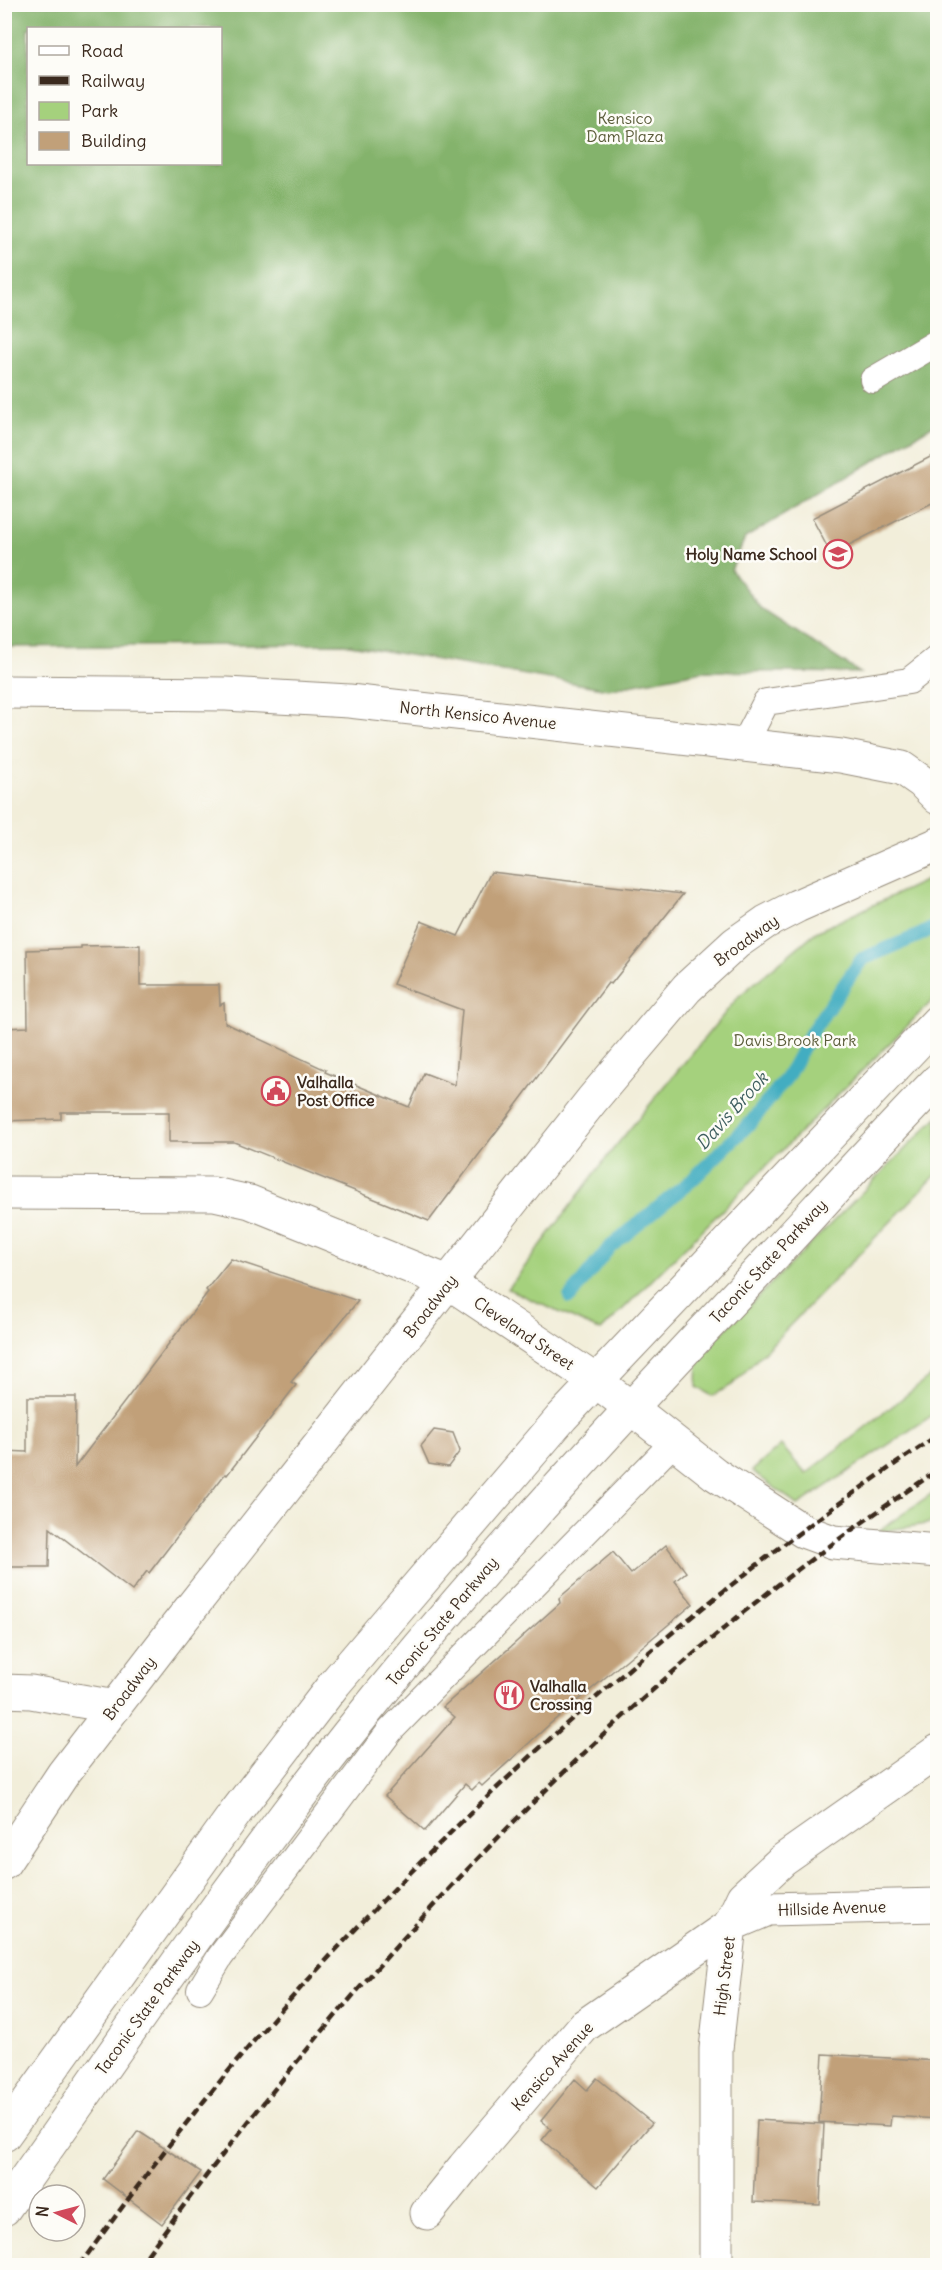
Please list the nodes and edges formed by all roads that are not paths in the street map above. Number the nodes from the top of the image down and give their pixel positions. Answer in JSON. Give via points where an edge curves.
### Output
{"nodes":[{"id":1,"x":938,"y":342,"type":"edge"},
{"id":2,"x":873,"y":380,"type":"dead end"},
{"id":3,"x":938,"y":658,"type":"edge"},
{"id":4,"x":4,"y":692,"type":"edge"},
{"id":5,"x":744,"y":745,"type":"junction"},
{"id":6,"x":938,"y":798,"type":"edge"},
{"id":7,"x":938,"y":844,"type":"edge"},
{"id":8,"x":938,"y":1021,"type":"edge"},
{"id":9,"x":938,"y":1080,"type":"edge"},
{"id":10,"x":4,"y":1193,"type":"edge"},
{"id":11,"x":448,"y":1282,"type":"junction"},
{"id":12,"x":596,"y":1381,"type":"junction"},
{"id":13,"x":631,"y":1408,"type":"junction"},
{"id":14,"x":674,"y":1442,"type":"junction"},
{"id":15,"x":938,"y":1551,"type":"edge"},
{"id":16,"x":4,"y":1691,"type":"edge"},
{"id":17,"x":115,"y":1707,"type":"junction"},
{"id":18,"x":938,"y":1751,"type":"edge"},
{"id":19,"x":4,"y":1863,"type":"edge"},
{"id":20,"x":938,"y":1905,"type":"edge"},
{"id":21,"x":730,"y":1925,"type":"junction"},
{"id":22,"x":200,"y":1990,"type":"dead end"},
{"id":23,"x":4,"y":2135,"type":"edge"},
{"id":24,"x":4,"y":2209,"type":"edge"},
{"id":25,"x":427,"y":2213,"type":"dead end"},
{"id":26,"x":716,"y":2265,"type":"edge"}],
"edges":[{"from":1,"to":2,"type":"lane"},
{"from":3,"to":5,"type":"lane","via":[[909,681],[766,702]]},
{"from":4,"to":5,"type":"main road","name":"North Kensico Avenue","via":[[226,694],[349,701]]},
{"from":5,"to":6,"type":"main road","name":"North Kensico Avenue","via":[[841,756],[902,768]]},
{"from":7,"to":11,"type":"main road","name":"Broadway","via":[[766,922],[709,966],[625,1059]]},
{"from":8,"to":12,"type":"main road"},
{"from":9,"to":13,"type":"main road","name":"Taconic State Parkway"},
{"from":10,"to":11,"type":"main road","name":"Cleveland Street","via":[[231,1197]]},
{"from":11,"to":12,"type":"main road","name":"Cleveland Street"},
{"from":11,"to":17,"type":"main road","name":"Broadway"},
{"from":12,"to":13,"type":"main road","name":"Cleveland Street"},
{"from":12,"to":23,"type":"main road","via":[[497,1490],[342,1674],[190,1875]]},
{"from":13,"to":14,"type":"main road","name":"Cleveland Street"},
{"from":13,"to":24,"type":"main road","name":"Taconic State Parkway","via":[[491,1564],[361,1718],[250,1864]]},
{"from":14,"to":15,"type":"main road","name":"Cleveland Street","via":[[715,1474],[803,1531],[833,1542]]},
{"from":14,"to":22,"type":"lane","via":[[390,1731],[220,1957]]},
{"from":16,"to":17,"type":"main road"},
{"from":17,"to":19,"type":"main road","name":"Broadway","via":[[45,1800]]},
{"from":18,"to":21,"type":"main road","name":"High Street","via":[[783,1860],[743,1897]]},
{"from":20,"to":21,"type":"main road","name":"Hillside Avenue","via":[[768,1909]]},
{"from":21,"to":25,"type":"main road","name":"Kensico Avenue","via":[[584,2026]]},
{"from":21,"to":26,"type":"main road","name":"High Street","via":[[716,2049]]}]}
